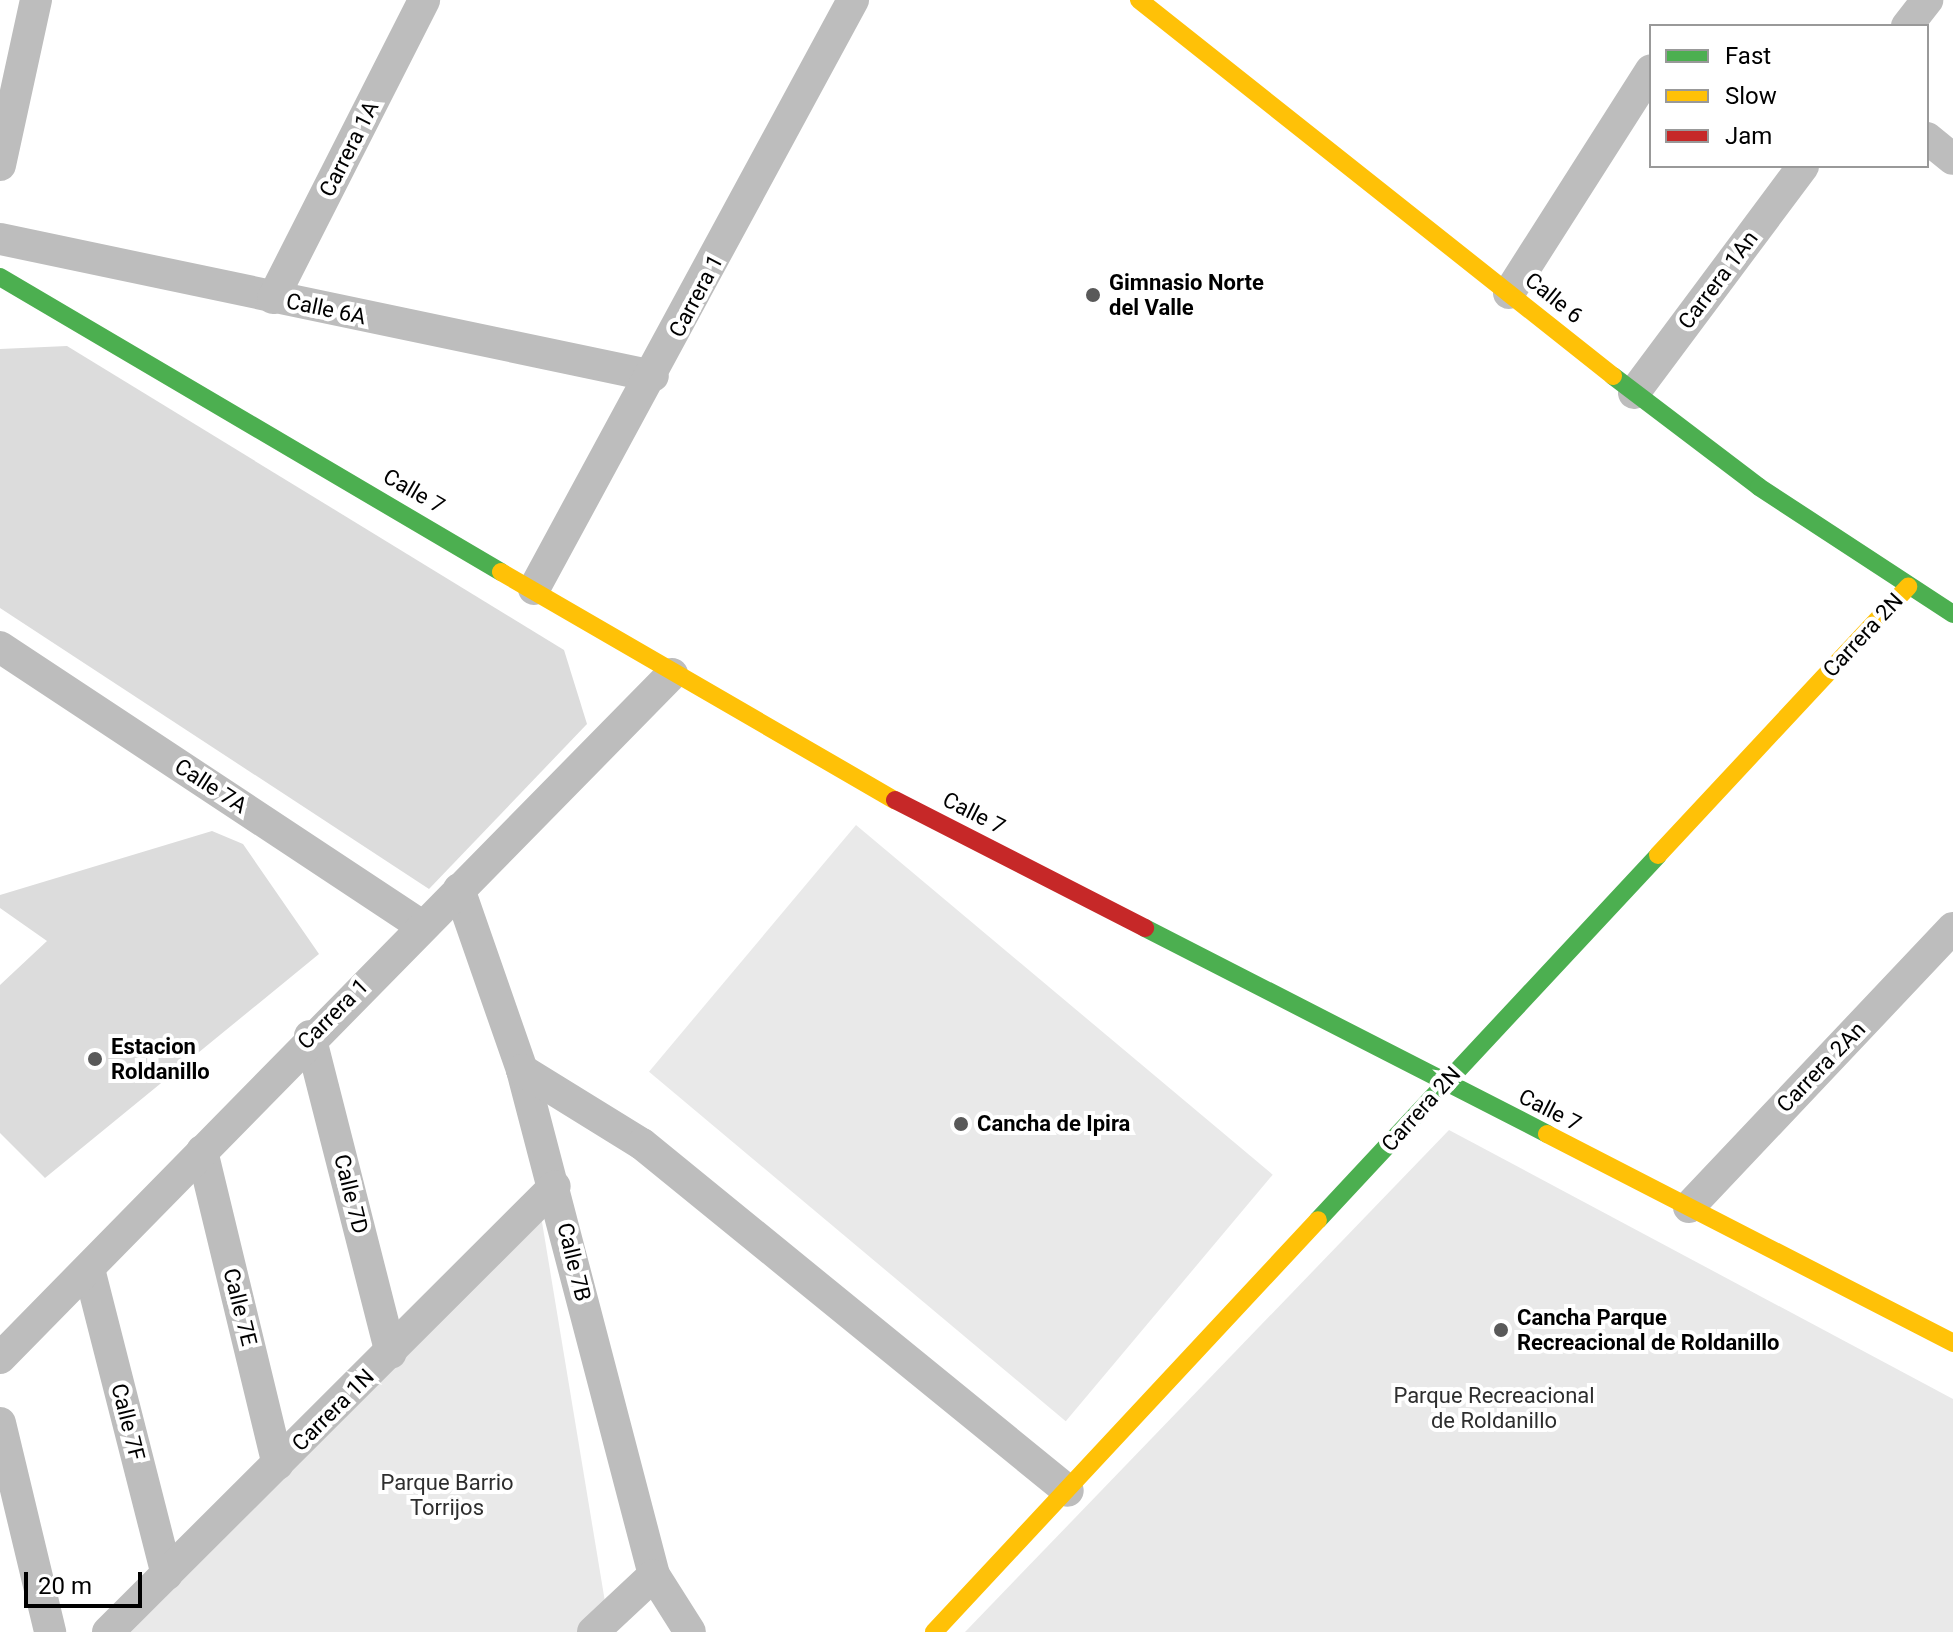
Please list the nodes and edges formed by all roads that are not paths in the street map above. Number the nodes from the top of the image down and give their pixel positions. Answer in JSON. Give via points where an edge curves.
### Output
{"nodes":[{"id":1,"x":36,"y":0,"type":"edge"},
{"id":2,"x":424,"y":0,"type":"edge"},
{"id":3,"x":853,"y":0,"type":"edge"},
{"id":4,"x":1139,"y":0,"type":"edge"},
{"id":5,"x":1927,"y":0,"type":"edge"},
{"id":6,"x":1909,"y":24,"type":"edge"},
{"id":7,"x":1649,"y":73,"type":"edge"},
{"id":8,"x":1929,"y":140,"type":"edge"},
{"id":9,"x":1953,"y":159,"type":"edge"},
{"id":10,"x":0,"y":165,"type":"edge"},
{"id":11,"x":1802,"y":168,"type":"edge"},
{"id":12,"x":0,"y":239,"type":"edge"},
{"id":13,"x":0,"y":277,"type":"edge"},
{"id":14,"x":1509,"y":293,"type":"junction"},
{"id":15,"x":273,"y":298,"type":"junction"},
{"id":16,"x":653,"y":376,"type":"junction"},
{"id":17,"x":1634,"y":393,"type":"junction"},
{"id":18,"x":1908,"y":587,"type":"junction"},
{"id":19,"x":534,"y":589,"type":"junction"},
{"id":20,"x":1953,"y":614,"type":"edge"},
{"id":21,"x":0,"y":647,"type":"edge"},
{"id":22,"x":672,"y":674,"type":"junction"},
{"id":23,"x":459,"y":889,"type":"junction"},
{"id":24,"x":422,"y":926,"type":"junction"},
{"id":25,"x":1953,"y":928,"type":"edge"},
{"id":26,"x":310,"y":1036,"type":"junction"},
{"id":27,"x":522,"y":1070,"type":"junction"},
{"id":28,"x":1444,"y":1083,"type":"junction"},
{"id":29,"x":202,"y":1151,"type":"junction"},
{"id":30,"x":555,"y":1186,"type":"junction"},
{"id":31,"x":1689,"y":1207,"type":"junction"},
{"id":32,"x":89,"y":1269,"type":"junction"},
{"id":33,"x":1947,"y":1330,"type":"edge"},
{"id":34,"x":391,"y":1353,"type":"junction"},
{"id":35,"x":0,"y":1358,"type":"edge"},
{"id":36,"x":0,"y":1423,"type":"edge"},
{"id":37,"x":278,"y":1464,"type":"junction"},
{"id":38,"x":1068,"y":1491,"type":"junction"},
{"id":39,"x":167,"y":1574,"type":"junction"},
{"id":40,"x":654,"y":1575,"type":"junction"},
{"id":41,"x":50,"y":1632,"type":"edge"},
{"id":42,"x":108,"y":1632,"type":"edge"},
{"id":43,"x":593,"y":1632,"type":"edge"},
{"id":44,"x":690,"y":1632,"type":"edge"},
{"id":45,"x":934,"y":1632,"type":"edge"}],
"edges":[{"from":1,"to":10,"type":"street"},
{"from":2,"to":15,"type":"street","name":"Carrera 1A"},
{"from":3,"to":16,"type":"street","name":"Carrera 1"},
{"from":4,"to":14,"type":"street","name":"Calle 6"},
{"from":5,"to":6,"type":"street"},
{"from":7,"to":14,"type":"street"},
{"from":8,"to":9,"type":"street"},
{"from":11,"to":17,"type":"street","name":"Carrera 1An"},
{"from":12,"to":15,"type":"street","name":"Calle 6A"},
{"from":13,"to":19,"type":"street","name":"Calle 7"},
{"from":14,"to":17,"type":"street","name":"Calle 6"},
{"from":15,"to":16,"type":"street","name":"Calle 6A"},
{"from":16,"to":19,"type":"street","name":"Carrera 1"},
{"from":17,"to":18,"type":"street","name":"Calle 6"},
{"from":18,"to":20,"type":"street","name":"Calle 6"},
{"from":18,"to":28,"type":"street","name":"Carrera 2N"},
{"from":19,"to":22,"type":"street","name":"Calle 7"},
{"from":21,"to":24,"type":"street","name":"Calle 7A"},
{"from":22,"to":23,"type":"street","name":"Carrera 1"},
{"from":22,"to":28,"type":"street","name":"Calle 7","via":[[826,764]]},
{"from":23,"to":24,"type":"street","name":"Carrera 1"},
{"from":23,"to":27,"type":"street","name":"Calle 7B"},
{"from":24,"to":26,"type":"street","name":"Carrera 1"},
{"from":25,"to":31,"type":"street","name":"Carrera 2An"},
{"from":26,"to":29,"type":"street","name":"Carrera 1"},
{"from":26,"to":34,"type":"street","name":"Calle 7D"},
{"from":27,"to":30,"type":"street","name":"Calle 7B"},
{"from":27,"to":38,"type":"street","via":[[642,1144]]},
{"from":28,"to":31,"type":"street","name":"Calle 7"},
{"from":28,"to":38,"type":"street","name":"Carrera 2N"},
{"from":29,"to":32,"type":"street","name":"Carrera 1"},
{"from":29,"to":37,"type":"street","name":"Calle 7E"},
{"from":30,"to":34,"type":"street","name":"Carrera 1N"},
{"from":30,"to":40,"type":"street","name":"Calle 7B"},
{"from":31,"to":33,"type":"street","name":"Calle 7"},
{"from":32,"to":35,"type":"street","name":"Carrera 1"},
{"from":32,"to":39,"type":"street","name":"Calle 7F"},
{"from":34,"to":37,"type":"street","name":"Carrera 1N"},
{"from":36,"to":41,"type":"street"},
{"from":37,"to":39,"type":"street","name":"Carrera 1N"},
{"from":38,"to":45,"type":"street","name":"Carrera 2N"},
{"from":39,"to":42,"type":"street","name":"Carrera 1N"},
{"from":40,"to":43,"type":"street"},
{"from":40,"to":44,"type":"street","name":"Calle 7B"}]}
